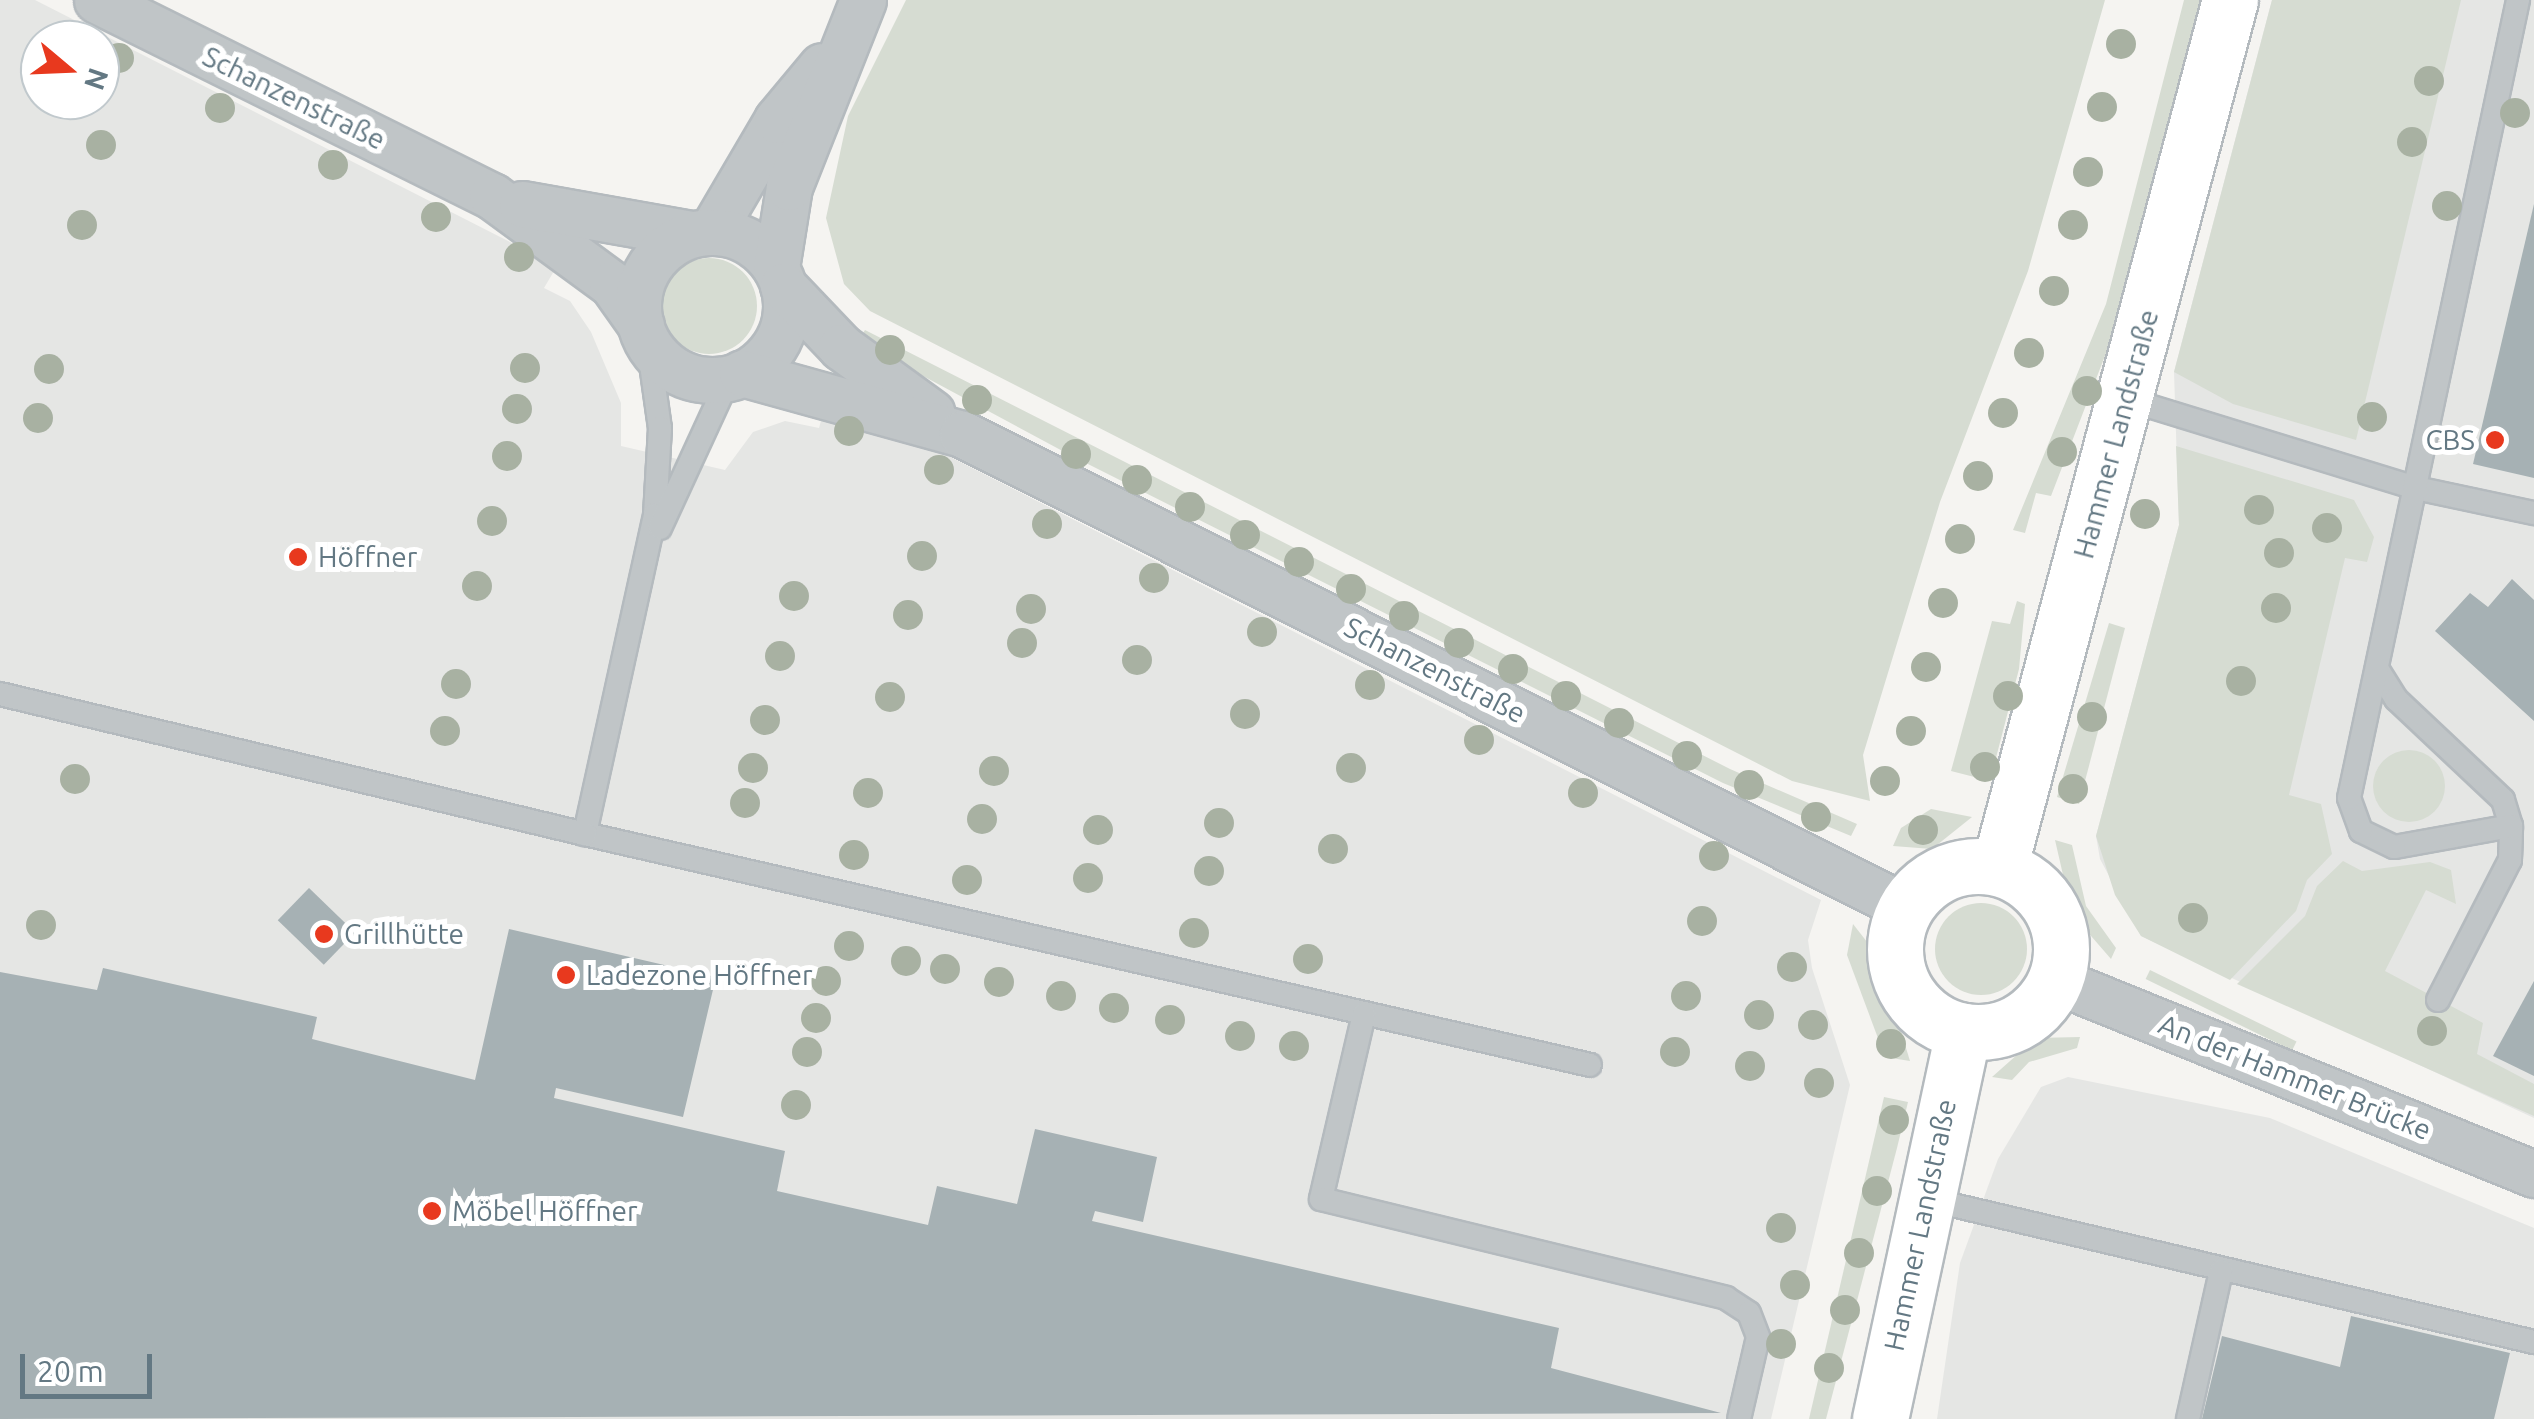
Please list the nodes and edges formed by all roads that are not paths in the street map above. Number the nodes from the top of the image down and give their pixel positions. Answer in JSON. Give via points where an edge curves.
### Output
{"nodes":[{"id":1,"x":97,"y":0,"type":"edge"},
{"id":2,"x":863,"y":0,"type":"edge"},
{"id":3,"x":2230,"y":0,"type":"edge"},
{"id":4,"x":2518,"y":0,"type":"edge"},
{"id":5,"x":842,"y":42,"type":"junction"},
{"id":6,"x":492,"y":196,"type":"junction"},
{"id":7,"x":702,"y":233,"type":"junction"},
{"id":8,"x":780,"y":277,"type":"junction"},
{"id":9,"x":644,"y":334,"type":"junction"},
{"id":10,"x":736,"y":376,"type":"junction"},
{"id":11,"x":2126,"y":398,"type":"junction"},
{"id":12,"x":962,"y":434,"type":"junction"},
{"id":13,"x":2416,"y":488,"type":"junction"},
{"id":14,"x":2534,"y":512,"type":"edge"},
{"id":15,"x":647,"y":559,"type":"junction"},
{"id":16,"x":2378,"y":670,"type":"junction"},
{"id":17,"x":0,"y":694,"type":"edge"},
{"id":18,"x":2512,"y":826,"type":"junction"},
{"id":19,"x":584,"y":834,"type":"junction"},
{"id":20,"x":1999,"y":868,"type":"junction"},
{"id":21,"x":1906,"y":908,"type":"junction"},
{"id":22,"x":2055,"y":980,"type":"junction"},
{"id":23,"x":2438,"y":1000,"type":"dead end"},
{"id":24,"x":1364,"y":1014,"type":"junction"},
{"id":25,"x":1963,"y":1031,"type":"junction"},
{"id":26,"x":1590,"y":1065,"type":"dead end"},
{"id":27,"x":2534,"y":1174,"type":"edge"},
{"id":28,"x":1923,"y":1198,"type":"junction"},
{"id":29,"x":2221,"y":1271,"type":"junction"},
{"id":30,"x":2534,"y":1342,"type":"edge"},
{"id":31,"x":1739,"y":1419,"type":"edge"},
{"id":32,"x":1880,"y":1419,"type":"edge"},
{"id":33,"x":2188,"y":1419,"type":"edge"}],
"edges":[{"from":1,"to":6,"type":"street","name":"Schanzenstraße"},
{"from":2,"to":5,"type":"street"},
{"from":3,"to":11,"type":"street","name":"Hammer Landstraße"},
{"from":4,"to":13,"type":"lane"},
{"from":5,"to":7,"type":"street","via":[[776,120]]},
{"from":5,"to":8,"type":"street","via":[[775,230]]},
{"from":6,"to":7,"type":"street","name":"Schanzenstraße","via":[[596,224]]},
{"from":6,"to":9,"type":"street","name":"Schanzenstraße","via":[[612,284]]},
{"from":7,"to":8,"type":"street","name":"Schanzenstraße","via":[[749,241]]},
{"from":7,"to":9,"type":"street","via":[[648,269]]},
{"from":8,"to":10,"type":"street","via":[[783,327]]},
{"from":8,"to":12,"type":"street","name":"Schanzenstraße","via":[[841,347]]},
{"from":9,"to":10,"type":"street","name":"Schanzenstraße","via":[[674,370]]},
{"from":9,"to":15,"type":"lane","via":[[660,441]]},
{"from":10,"to":12,"type":"street","name":"Schanzenstraße"},
{"from":10,"to":15,"type":"lane"},
{"from":11,"to":13,"type":"lane"},
{"from":11,"to":20,"type":"street","name":"Hammer Landstraße"},
{"from":12,"to":21,"type":"street","name":"Schanzenstraße"},
{"from":13,"to":14,"type":"lane"},
{"from":13,"to":16,"type":"lane"},
{"from":15,"to":19,"type":"lane"},
{"from":16,"to":18,"type":"lane","via":[[2396,700],[2503,800]]},
{"from":16,"to":18,"type":"lane","via":[[2349,798],[2361,831],[2394,847]]},
{"from":17,"to":19,"type":"lane"},
{"from":18,"to":23,"type":"lane","via":[[2510,860]]},
{"from":19,"to":24,"type":"lane"},
{"from":20,"to":21,"type":"street","via":[[1946,873]]},
{"from":20,"to":22,"type":"street","via":[[2052,912],[2060,934]]},
{"from":21,"to":25,"type":"street","via":[[1896,946],[1903,984],[1928,1015]]},
{"from":22,"to":25,"type":"street","via":[[2018,1022]]},
{"from":22,"to":27,"type":"street","name":"An der Hammer Brücke"},
{"from":24,"to":26,"type":"lane"},
{"from":24,"to":31,"type":"lane","via":[[1321,1199],[1726,1298],[1750,1313],[1758,1337]]},
{"from":25,"to":28,"type":"street","name":"Hammer Landstraße"},
{"from":28,"to":29,"type":"lane"},
{"from":28,"to":32,"type":"street","name":"Hammer Landstraße"},
{"from":29,"to":30,"type":"lane"},
{"from":29,"to":33,"type":"lane"}]}
